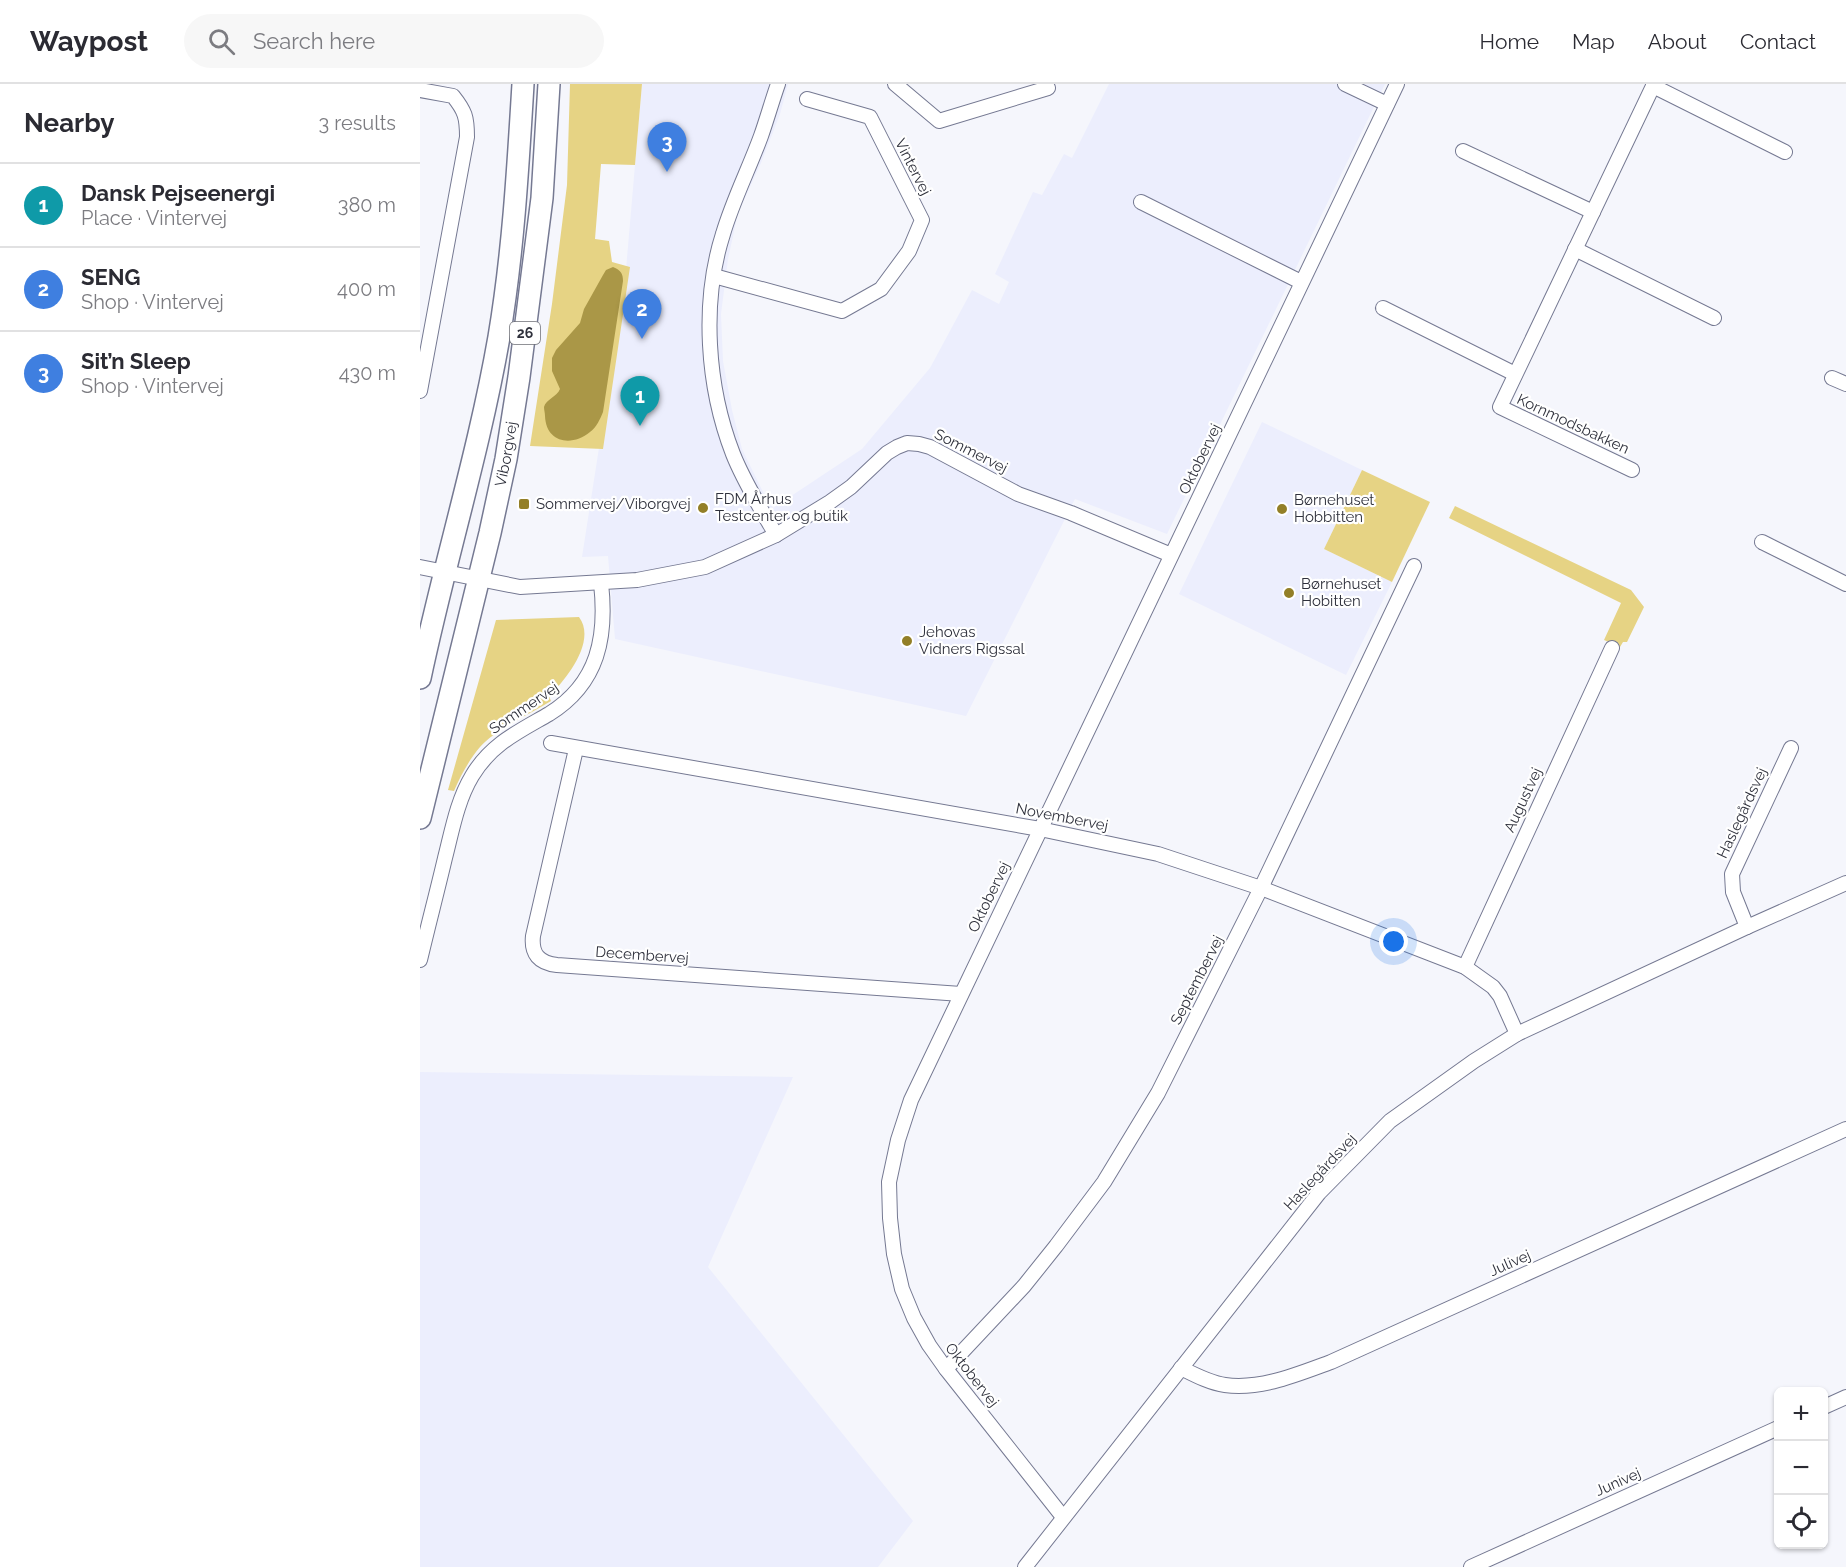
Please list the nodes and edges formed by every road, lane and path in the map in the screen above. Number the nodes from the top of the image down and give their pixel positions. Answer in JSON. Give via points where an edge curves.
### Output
{"nodes":[{"id":1,"x":523,"y":84,"type":"edge"},
{"id":2,"x":549,"y":84,"type":"edge"},
{"id":3,"x":778,"y":84,"type":"edge"},
{"id":4,"x":895,"y":84,"type":"edge"},
{"id":5,"x":1345,"y":84,"type":"edge"},
{"id":6,"x":1397,"y":84,"type":"edge"},
{"id":7,"x":1654,"y":85,"type":"edge"},
{"id":8,"x":1048,"y":88,"type":"dead end"},
{"id":9,"x":420,"y":90,"type":"edge"},
{"id":10,"x":807,"y":99,"type":"dead end"},
{"id":11,"x":1387,"y":104,"type":"junction"},
{"id":12,"x":1463,"y":151,"type":"dead end"},
{"id":13,"x":1785,"y":152,"type":"dead end"},
{"id":14,"x":1141,"y":202,"type":"dead end"},
{"id":15,"x":1593,"y":212,"type":"junction"},
{"id":16,"x":1575,"y":249,"type":"junction"},
{"id":17,"x":714,"y":276,"type":"junction"},
{"id":18,"x":1301,"y":282,"type":"junction"},
{"id":19,"x":1383,"y":308,"type":"dead end"},
{"id":20,"x":1714,"y":318,"type":"dead end"},
{"id":21,"x":1515,"y":375,"type":"junction"},
{"id":22,"x":1832,"y":378,"type":"dead end"},
{"id":23,"x":1846,"y":384,"type":"edge"},
{"id":24,"x":420,"y":392,"type":"edge"},
{"id":25,"x":1632,"y":470,"type":"dead end"},
{"id":26,"x":776,"y":535,"type":"junction"},
{"id":27,"x":1762,"y":542,"type":"dead end"},
{"id":28,"x":1172,"y":555,"type":"junction"},
{"id":29,"x":1414,"y":566,"type":"dead end"},
{"id":30,"x":420,"y":567,"type":"edge"},
{"id":31,"x":444,"y":572,"type":"junction"},
{"id":32,"x":478,"y":578,"type":"junction"},
{"id":33,"x":602,"y":583,"type":"junction"},
{"id":34,"x":1846,"y":584,"type":"edge"},
{"id":35,"x":1612,"y":648,"type":"dead end"},
{"id":36,"x":420,"y":678,"type":"edge"},
{"id":37,"x":551,"y":743,"type":"dead end"},
{"id":38,"x":576,"y":748,"type":"junction"},
{"id":39,"x":1791,"y":748,"type":"dead end"},
{"id":40,"x":420,"y":818,"type":"edge"},
{"id":41,"x":1040,"y":829,"type":"junction"},
{"id":42,"x":1846,"y":883,"type":"edge"},
{"id":43,"x":1261,"y":888,"type":"junction"},
{"id":44,"x":1747,"y":927,"type":"junction"},
{"id":45,"x":420,"y":960,"type":"edge"},
{"id":46,"x":1465,"y":967,"type":"junction"},
{"id":47,"x":961,"y":994,"type":"junction"},
{"id":48,"x":1517,"y":1034,"type":"junction"},
{"id":49,"x":1846,"y":1130,"type":"edge"},
{"id":50,"x":1181,"y":1368,"type":"junction"},
{"id":51,"x":946,"y":1369,"type":"junction"},
{"id":52,"x":1846,"y":1397,"type":"edge"},
{"id":53,"x":1828,"y":1405,"type":"edge"},
{"id":54,"x":1774,"y":1430,"type":"edge"},
{"id":55,"x":1063,"y":1517,"type":"junction"},
{"id":56,"x":1025,"y":1567,"type":"edge"},
{"id":57,"x":1472,"y":1567,"type":"edge"}],
"edges":[{"from":1,"to":31,"type":"main road","name":"Viborgvej","number":"26","via":[[508,278],[481,422]]},
{"from":2,"to":32,"type":"main road","name":"Viborgvej","number":"26","via":[[542,198],[519,377],[506,459]]},
{"from":3,"to":17,"type":"street","via":[[722,236]]},
{"from":4,"to":8,"type":"street","via":[[939,121]]},
{"from":5,"to":11,"type":"street"},
{"from":6,"to":11,"type":"street","name":"Oktobervej"},
{"from":7,"to":13,"type":"street","name":"Kornmodsbakken"},
{"from":7,"to":15,"type":"street","name":"Kornmodsbakken"},
{"from":9,"to":24,"type":"street","via":[[453,96],[464,110],[467,137]]},
{"from":10,"to":17,"type":"street","name":"Vintervej","via":[[870,117],[922,220],[909,251],[881,290],[842,311]]},
{"from":11,"to":18,"type":"street","name":"Oktobervej"},
{"from":12,"to":15,"type":"street"},
{"from":14,"to":18,"type":"street"},
{"from":15,"to":16,"type":"street","name":"Kornmodsbakken"},
{"from":16,"to":20,"type":"street"},
{"from":16,"to":21,"type":"street","name":"Kornmodsbakken"},
{"from":17,"to":26,"type":"street","via":[[712,363],[722,420],[734,456]]},
{"from":18,"to":28,"type":"street","name":"Oktobervej"},
{"from":19,"to":21,"type":"street","name":"Kornmodsbakken"},
{"from":21,"to":25,"type":"street","name":"Kornmodsbakken","via":[[1500,407]]},
{"from":22,"to":23,"type":"street"},
{"from":26,"to":28,"type":"street","name":"Sommervej","via":[[830,502],[887,453],[907,443],[930,447],[1018,494]]},
{"from":26,"to":33,"type":"street","name":"Sommervej","via":[[705,567]]},
{"from":27,"to":34,"type":"street"},
{"from":28,"to":41,"type":"street","name":"Oktobervej"},
{"from":29,"to":43,"type":"street","name":"Septembervej"},
{"from":30,"to":31,"type":"street","name":"Sommervej"},
{"from":31,"to":32,"type":"street","name":"Sommervej"},
{"from":31,"to":36,"type":"main road","name":"Viborgvej","number":"26"},
{"from":32,"to":33,"type":"street","name":"Sommervej","via":[[520,587]]},
{"from":32,"to":40,"type":"main road","name":"Viborgvej","number":"26"},
{"from":33,"to":45,"type":"street","name":"Sommervej","via":[[602,636],[586,679],[559,707],[491,750],[471,777],[458,808]]},
{"from":35,"to":46,"type":"street","name":"Augustvej"},
{"from":37,"to":38,"type":"street","name":"Novembervej"},
{"from":38,"to":41,"type":"street","name":"Novembervej"},
{"from":38,"to":47,"type":"street","name":"Decembervej","via":[[533,936],[535,956],[541,961]]},
{"from":39,"to":44,"type":"street","name":"Haslegårdsvej","via":[[1732,874],[1733,892]]},
{"from":41,"to":43,"type":"street","name":"Novembervej","via":[[1158,854]]},
{"from":41,"to":47,"type":"street","name":"Oktobervej"},
{"from":42,"to":44,"type":"street","name":"Haslegårdsvej"},
{"from":43,"to":46,"type":"street","name":"Novembervej"},
{"from":43,"to":51,"type":"street","name":"Septembervej","via":[[1158,1093],[1104,1182],[1024,1286]]},
{"from":44,"to":48,"type":"street","name":"Haslegårdsvej"},
{"from":46,"to":48,"type":"street","name":"Novembervej","via":[[1500,996]]},
{"from":47,"to":51,"type":"street","name":"Oktobervej","via":[[911,1100],[889,1182],[894,1254],[902,1289],[929,1345]]},
{"from":48,"to":50,"type":"street","name":"Haslegårdsvej","via":[[1390,1122],[1319,1193]]},
{"from":49,"to":50,"type":"street","name":"Julivej","via":[[1294,1376],[1224,1385]]},
{"from":50,"to":55,"type":"street","name":"Haslegårdsvej"},
{"from":51,"to":55,"type":"street","name":"Oktobervej"},
{"from":52,"to":53,"type":"street"},
{"from":54,"to":57,"type":"street","name":"Junivej"},
{"from":55,"to":56,"type":"street","name":"Haslegårdsvej"}]}
